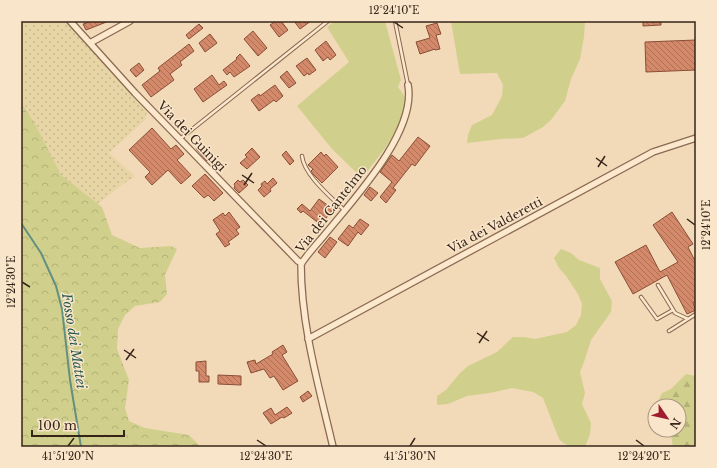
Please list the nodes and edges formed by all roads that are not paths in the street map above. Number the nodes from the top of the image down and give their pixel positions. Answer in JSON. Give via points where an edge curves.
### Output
{"nodes":[{"id":1,"x":70,"y":21,"type":"edge"},
{"id":2,"x":130,"y":21,"type":"edge"},
{"id":3,"x":328,"y":21,"type":"edge"},
{"id":4,"x":395,"y":21,"type":"edge"},
{"id":5,"x":90,"y":43,"type":"junction"},
{"id":6,"x":408,"y":85,"type":"joint"},
{"id":7,"x":696,"y":138,"type":"edge"},
{"id":8,"x":180,"y":140,"type":"junction"},
{"id":9,"x":302,"y":156,"type":"dead end"},
{"id":10,"x":344,"y":210,"type":"junction"},
{"id":11,"x":302,"y":263,"type":"junction"},
{"id":12,"x":658,"y":285,"type":"dead end"},
{"id":13,"x":641,"y":297,"type":"dead end"},
{"id":14,"x":673,"y":310,"type":"junction"},
{"id":15,"x":696,"y":314,"type":"edge"},
{"id":16,"x":688,"y":319,"type":"junction"},
{"id":17,"x":669,"y":332,"type":"dead end"},
{"id":18,"x":308,"y":339,"type":"junction"},
{"id":19,"x":333,"y":447,"type":"edge"}],
"edges":[{"from":1,"to":5,"type":"street","name":"Via dei Guinigi"},
{"from":2,"to":5,"type":"street"},
{"from":3,"to":8,"type":"lane"},
{"from":4,"to":6,"type":"lane"},
{"from":5,"to":8,"type":"street","name":"Via dei Guinigi"},
{"from":6,"to":10,"type":"street","name":"Via dei Cantelmo","via":[[408,106],[398,136],[387,155]]},
{"from":7,"to":18,"type":"street","name":"Via dei Valderetti","via":[[653,152]]},
{"from":8,"to":11,"type":"street","name":"Via dei Guinigi"},
{"from":9,"to":10,"type":"lane","via":[[306,169]]},
{"from":10,"to":11,"type":"street","name":"Via dei Cantelmo"},
{"from":11,"to":18,"type":"street","name":"Via dei Cantelmo"},
{"from":12,"to":14,"type":"lane"},
{"from":13,"to":14,"type":"lane","via":[[657,319]]},
{"from":14,"to":16,"type":"lane"},
{"from":15,"to":16,"type":"lane"},
{"from":16,"to":17,"type":"lane"},
{"from":18,"to":19,"type":"street","name":"Via dei Cantelmo"}]}
